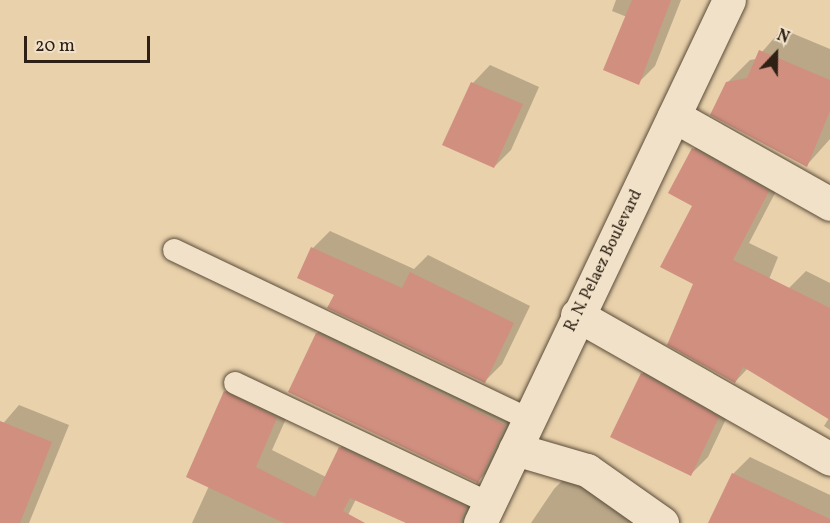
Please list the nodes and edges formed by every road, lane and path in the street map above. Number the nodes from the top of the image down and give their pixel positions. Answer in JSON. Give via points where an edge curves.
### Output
{"nodes":[{"id":1,"x":729,"y":0,"type":"edge"},
{"id":2,"x":674,"y":116,"type":"junction"},
{"id":3,"x":830,"y":204,"type":"edge"},
{"id":4,"x":174,"y":250,"type":"dead end"},
{"id":5,"x":577,"y":315,"type":"junction"},
{"id":6,"x":236,"y":383,"type":"dead end"},
{"id":7,"x":528,"y":419,"type":"junction"},
{"id":8,"x":515,"y":449,"type":"junction"},
{"id":9,"x":830,"y":459,"type":"edge"},
{"id":10,"x":485,"y":513,"type":"edge"},
{"id":11,"x":662,"y":523,"type":"edge"}],
"edges":[{"from":1,"to":2,"type":"street","name":"R. N. Pelaez Boulevard"},
{"from":2,"to":3,"type":"street"},
{"from":2,"to":5,"type":"street","name":"R. N. Pelaez Boulevard"},
{"from":4,"to":7,"type":"lane"},
{"from":5,"to":7,"type":"street","name":"R. N. Pelaez Boulevard"},
{"from":5,"to":9,"type":"street"},
{"from":6,"to":10,"type":"lane"},
{"from":7,"to":8,"type":"street","name":"R. N. Pelaez Boulevard"},
{"from":8,"to":10,"type":"street","name":"R. N. Pelaez Boulevard"},
{"from":8,"to":11,"type":"street","via":[[586,471],[625,493]]}]}
